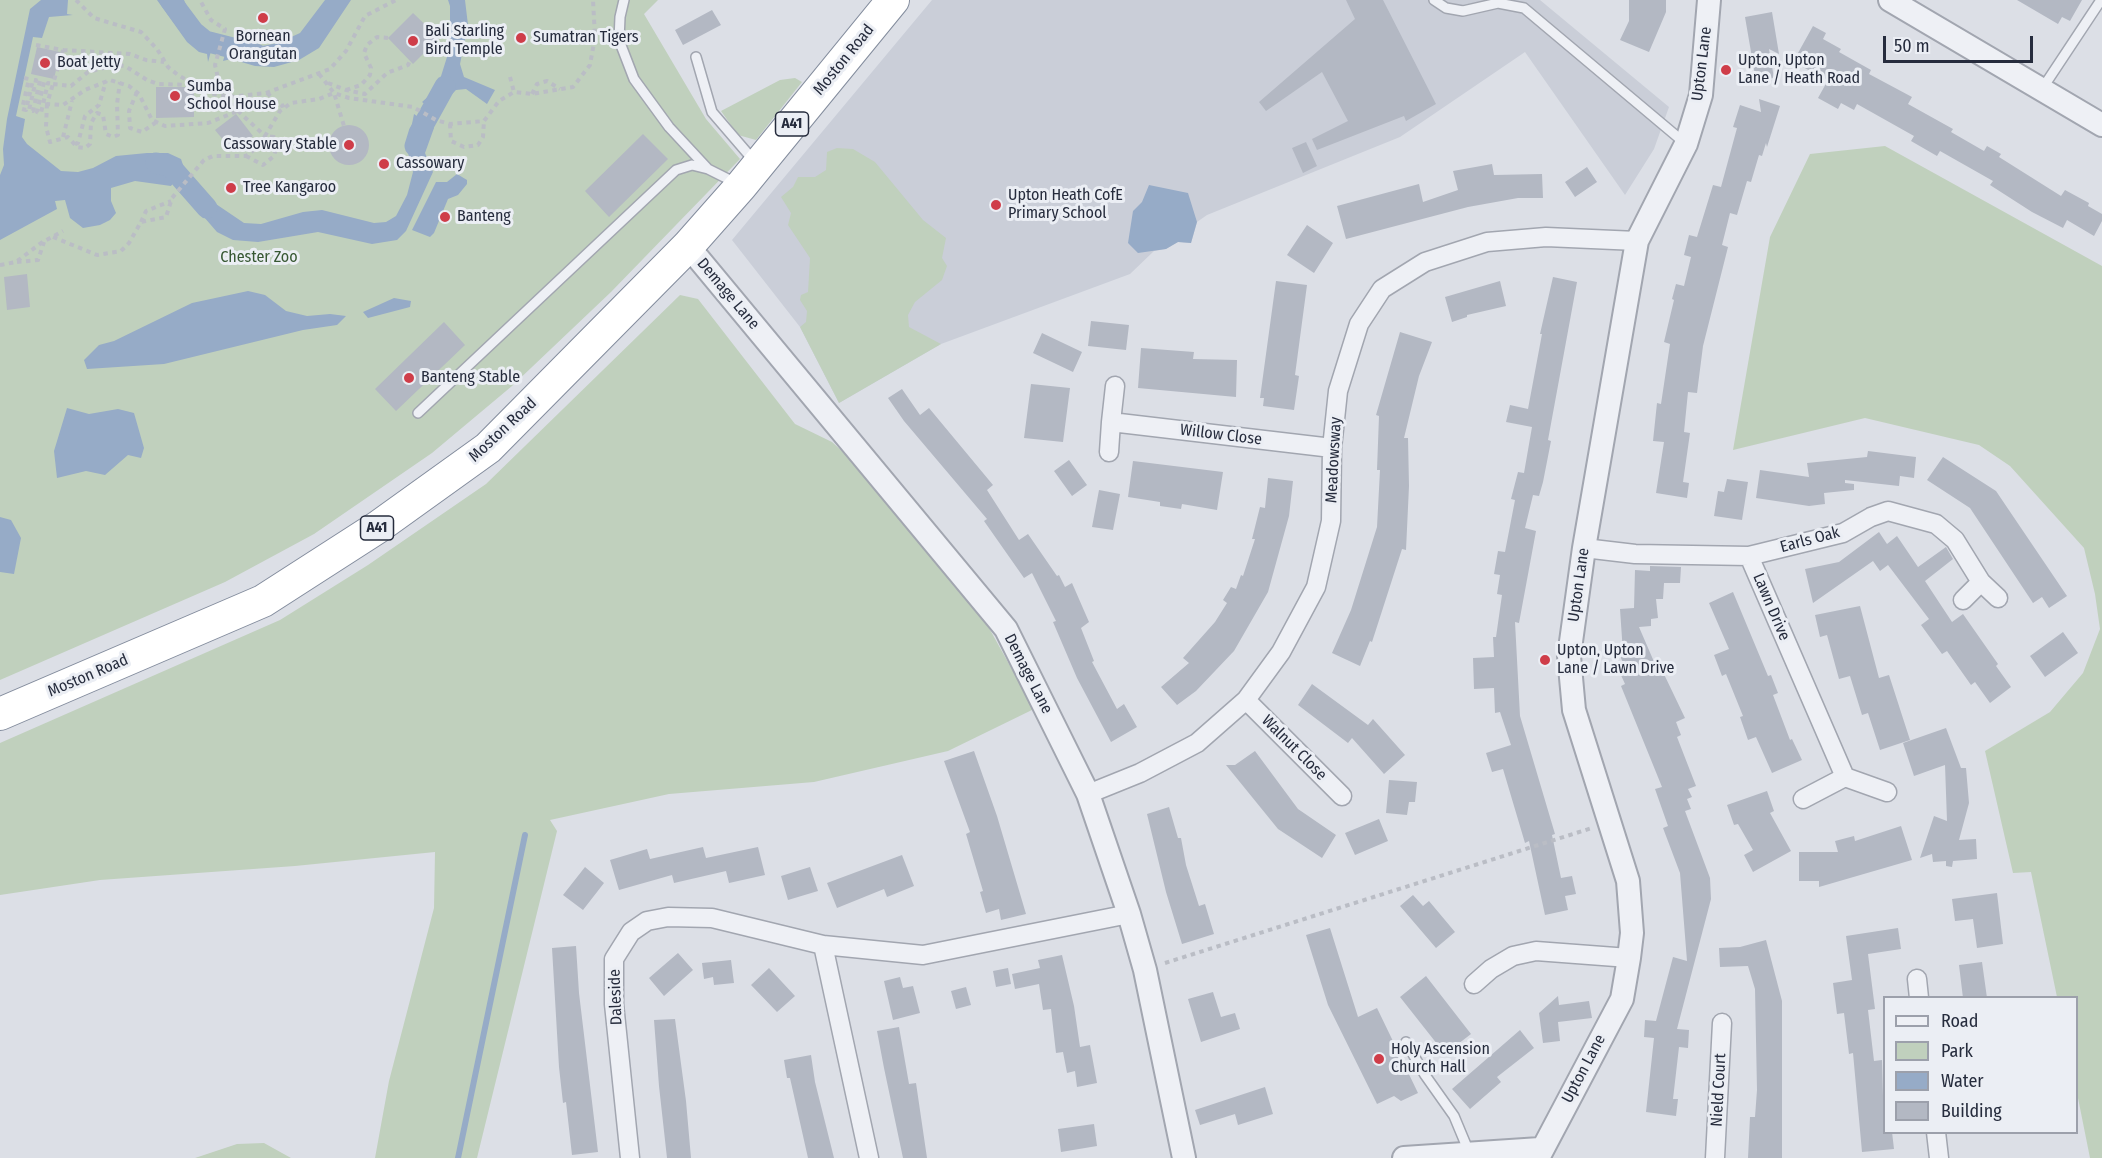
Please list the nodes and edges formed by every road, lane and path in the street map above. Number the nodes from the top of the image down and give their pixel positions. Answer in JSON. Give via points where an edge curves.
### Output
{"nodes":[{"id":1,"x":76,"y":0,"type":"edge"},
{"id":2,"x":200,"y":0,"type":"edge"},
{"id":3,"x":396,"y":0,"type":"edge"},
{"id":4,"x":593,"y":0,"type":"edge"},
{"id":5,"x":624,"y":0,"type":"edge"},
{"id":6,"x":893,"y":0,"type":"edge"},
{"id":7,"x":1434,"y":0,"type":"edge"},
{"id":8,"x":1514,"y":0,"type":"edge"},
{"id":9,"x":1709,"y":0,"type":"edge"},
{"id":10,"x":1890,"y":0,"type":"edge"},
{"id":11,"x":2101,"y":0,"type":"edge"},
{"id":12,"x":1524,"y":8,"type":"junction"},
{"id":13,"x":388,"y":38,"type":"dead end"},
{"id":14,"x":36,"y":45,"type":"dead end"},
{"id":15,"x":62,"y":50,"type":"junction"},
{"id":16,"x":696,"y":57,"type":"dead end"},
{"id":17,"x":410,"y":61,"type":"dead end"},
{"id":18,"x":164,"y":62,"type":"junction"},
{"id":19,"x":319,"y":74,"type":"junction"},
{"id":20,"x":510,"y":77,"type":"dead end"},
{"id":21,"x":24,"y":78,"type":"dead end"},
{"id":22,"x":106,"y":81,"type":"junction"},
{"id":23,"x":120,"y":82,"type":"junction"},
{"id":24,"x":327,"y":82,"type":"junction"},
{"id":25,"x":54,"y":84,"type":"junction"},
{"id":26,"x":195,"y":85,"type":"junction"},
{"id":27,"x":346,"y":90,"type":"junction"},
{"id":28,"x":560,"y":90,"type":"junction"},
{"id":29,"x":2041,"y":91,"type":"junction"},
{"id":30,"x":137,"y":92,"type":"junction"},
{"id":31,"x":514,"y":92,"type":"junction"},
{"id":32,"x":266,"y":93,"type":"junction"},
{"id":33,"x":334,"y":93,"type":"junction"},
{"id":34,"x":247,"y":94,"type":"junction"},
{"id":35,"x":532,"y":94,"type":"junction"},
{"id":36,"x":231,"y":98,"type":"junction"},
{"id":37,"x":72,"y":100,"type":"junction"},
{"id":38,"x":291,"y":103,"type":"junction"},
{"id":39,"x":47,"y":104,"type":"junction"},
{"id":40,"x":238,"y":111,"type":"junction"},
{"id":41,"x":484,"y":121,"type":"junction"},
{"id":42,"x":155,"y":123,"type":"junction"},
{"id":43,"x":450,"y":124,"type":"junction"},
{"id":44,"x":2102,"y":125,"type":"edge"},
{"id":45,"x":344,"y":126,"type":"dead end"},
{"id":46,"x":265,"y":136,"type":"junction"},
{"id":47,"x":61,"y":138,"type":"junction"},
{"id":48,"x":75,"y":144,"type":"junction"},
{"id":49,"x":1686,"y":144,"type":"junction"},
{"id":50,"x":246,"y":156,"type":"junction"},
{"id":51,"x":708,"y":169,"type":"junction"},
{"id":52,"x":750,"y":176,"type":"junction"},
{"id":53,"x":171,"y":201,"type":"junction"},
{"id":54,"x":141,"y":222,"type":"junction"},
{"id":55,"x":63,"y":231,"type":"dead end"},
{"id":56,"x":52,"y":237,"type":"junction"},
{"id":57,"x":44,"y":241,"type":"junction"},
{"id":58,"x":1637,"y":241,"type":"junction"},
{"id":59,"x":688,"y":246,"type":"junction"},
{"id":60,"x":16,"y":262,"type":"junction"},
{"id":61,"x":0,"y":265,"type":"edge"},
{"id":62,"x":1115,"y":386,"type":"dead end"},
{"id":63,"x":418,"y":413,"type":"dead end"},
{"id":64,"x":1111,"y":422,"type":"junction"},
{"id":65,"x":1332,"y":448,"type":"junction"},
{"id":66,"x":1109,"y":452,"type":"dead end"},
{"id":67,"x":1584,"y":548,"type":"junction"},
{"id":68,"x":1749,"y":556,"type":"junction"},
{"id":69,"x":1981,"y":582,"type":"junction"},
{"id":70,"x":1998,"y":598,"type":"dead end"},
{"id":71,"x":1963,"y":600,"type":"dead end"},
{"id":72,"x":1246,"y":700,"type":"junction"},
{"id":73,"x":0,"y":714,"type":"edge"},
{"id":74,"x":1845,"y":777,"type":"junction"},
{"id":75,"x":1887,"y":792,"type":"dead end"},
{"id":76,"x":1088,"y":794,"type":"junction"},
{"id":77,"x":1342,"y":796,"type":"dead end"},
{"id":78,"x":1803,"y":799,"type":"dead end"},
{"id":79,"x":1610,"y":823,"type":"junction"},
{"id":80,"x":1129,"y":915,"type":"junction"},
{"id":81,"x":823,"y":945,"type":"junction"},
{"id":82,"x":1629,"y":958,"type":"junction"},
{"id":83,"x":1145,"y":969,"type":"junction"},
{"id":84,"x":1917,"y":979,"type":"dead end"},
{"id":85,"x":1474,"y":984,"type":"dead end"},
{"id":86,"x":1919,"y":996,"type":"edge"},
{"id":87,"x":1722,"y":1023,"type":"dead end"},
{"id":88,"x":1406,"y":1042,"type":"dead end"},
{"id":89,"x":1936,"y":1134,"type":"edge"},
{"id":90,"x":1470,"y":1154,"type":"junction"},
{"id":91,"x":1539,"y":1154,"type":"edge"},
{"id":92,"x":630,"y":1158,"type":"edge"},
{"id":93,"x":869,"y":1158,"type":"edge"},
{"id":94,"x":1184,"y":1158,"type":"edge"},
{"id":95,"x":1404,"y":1158,"type":"edge"},
{"id":96,"x":1715,"y":1158,"type":"edge"},
{"id":97,"x":1939,"y":1158,"type":"edge"}],
"edges":[{"from":1,"to":18,"type":"path","via":[[94,18],[141,32]]},
{"from":2,"to":36,"type":"path","via":[[211,20],[225,29],[215,65]]},
{"from":3,"to":19,"type":"path","via":[[365,16],[339,61]]},
{"from":4,"to":28,"type":"path","via":[[595,38],[590,65],[573,87]]},
{"from":5,"to":51,"type":"lane","via":[[619,40],[634,79],[669,128]]},
{"from":6,"to":52,"type":"highway","name":"Moston Road","number":"A41"},
{"from":7,"to":12,"type":"lane","via":[[1446,8],[1462,11],[1498,3]]},
{"from":8,"to":12,"type":"lane"},
{"from":9,"to":49,"type":"street","name":"Upton Lane","via":[[1701,95]]},
{"from":10,"to":29,"type":"street"},
{"from":11,"to":29,"type":"lane"},
{"from":12,"to":49,"type":"lane"},
{"from":13,"to":27,"type":"path","via":[[377,37],[367,45],[364,53],[370,75],[361,85]]},
{"from":14,"to":15,"type":"path"},
{"from":15,"to":18,"type":"path","via":[[130,54]]},
{"from":15,"to":25,"type":"path"},
{"from":16,"to":52,"type":"lane","via":[[712,112]]},
{"from":17,"to":27,"type":"path","via":[[387,74],[365,94]]},
{"from":18,"to":26,"type":"path"},
{"from":19,"to":24,"type":"path"},
{"from":19,"to":32,"type":"path"},
{"from":20,"to":31,"type":"path"},
{"from":21,"to":25,"type":"path","via":[[29,79],[22,109],[26,110],[33,80],[29,110],[33,111],[40,81],[44,82],[37,112],[41,113],[48,83]]},
{"from":22,"to":23,"type":"path"},
{"from":22,"to":37,"type":"path"},
{"from":22,"to":48,"type":"path","via":[[99,105],[85,116]]},
{"from":23,"to":30,"type":"path"},
{"from":23,"to":48,"type":"path","via":[[118,135],[106,134],[102,115],[97,113],[91,123],[88,147]]},
{"from":24,"to":27,"type":"path"},
{"from":24,"to":33,"type":"path"},
{"from":25,"to":26,"type":"path","via":[[71,86],[88,72],[115,64],[158,84]]},
{"from":25,"to":39,"type":"path"},
{"from":26,"to":36,"type":"path"},
{"from":28,"to":35,"type":"path"},
{"from":28,"to":35,"type":"path","via":[[547,81],[537,84]]},
{"from":29,"to":44,"type":"street"},
{"from":30,"to":42,"type":"path"},
{"from":30,"to":42,"type":"path","via":[[129,111],[130,128],[142,132]]},
{"from":31,"to":35,"type":"path"},
{"from":31,"to":41,"type":"path","via":[[499,101]]},
{"from":32,"to":34,"type":"path"},
{"from":32,"to":38,"type":"path","via":[[282,106]]},
{"from":33,"to":38,"type":"path"},
{"from":33,"to":43,"type":"path","via":[[418,108]]},
{"from":33,"to":45,"type":"path"},
{"from":34,"to":36,"type":"path"},
{"from":34,"to":40,"type":"path","via":[[238,101]]},
{"from":36,"to":40,"type":"path"},
{"from":37,"to":39,"type":"path","via":[[63,105]]},
{"from":37,"to":47,"type":"path"},
{"from":38,"to":46,"type":"path","via":[[280,111]]},
{"from":39,"to":47,"type":"path","via":[[47,137],[51,142]]},
{"from":40,"to":42,"type":"path","via":[[208,123]]},
{"from":40,"to":46,"type":"path"},
{"from":41,"to":43,"type":"path"},
{"from":41,"to":43,"type":"path","via":[[478,145],[464,147],[451,141]]},
{"from":46,"to":50,"type":"path"},
{"from":46,"to":50,"type":"path","via":[[278,142],[269,162],[256,163]]},
{"from":47,"to":48,"type":"path","via":[[68,137]]},
{"from":49,"to":58,"type":"street","name":"Upton Lane"},
{"from":50,"to":53,"type":"path","via":[[213,156],[204,160]]},
{"from":51,"to":52,"type":"lane"},
{"from":51,"to":63,"type":"lane","via":[[692,165],[676,170]]},
{"from":52,"to":59,"type":"highway","name":"Moston Road","number":"A41"},
{"from":53,"to":54,"type":"path","via":[[146,211]]},
{"from":53,"to":54,"type":"path","via":[[170,211],[161,219]]},
{"from":54,"to":56,"type":"path","via":[[126,248],[97,255]]},
{"from":55,"to":56,"type":"path"},
{"from":56,"to":57,"type":"path"},
{"from":57,"to":60,"type":"path"},
{"from":57,"to":60,"type":"path","via":[[38,260]]},
{"from":58,"to":65,"type":"street","name":"Meadowsway","via":[[1546,237],[1487,242],[1425,262],[1382,289],[1359,324],[1338,391]]},
{"from":58,"to":67,"type":"street","name":"Upton Lane"},
{"from":59,"to":73,"type":"highway","name":"Moston Road","number":"A41","via":[[488,448],[378,527],[263,601]]},
{"from":59,"to":76,"type":"street","name":"Demage Lane","via":[[1006,629]]},
{"from":60,"to":61,"type":"path"},
{"from":62,"to":64,"type":"street"},
{"from":64,"to":65,"type":"street","name":"Willow Close"},
{"from":64,"to":66,"type":"street"},
{"from":65,"to":72,"type":"street","name":"Meadowsway","via":[[1331,521],[1316,587],[1281,652]]},
{"from":67,"to":68,"type":"street","name":"Lawn Drive","via":[[1635,554]]},
{"from":67,"to":79,"type":"street","name":"Upton Lane","via":[[1569,656],[1569,684]]},
{"from":68,"to":69,"type":"street","name":"Earls Oak","via":[[1843,532],[1888,511],[1936,524],[1955,540]]},
{"from":68,"to":74,"type":"street","name":"Lawn Drive"},
{"from":69,"to":70,"type":"street","name":"Earls Oak"},
{"from":69,"to":71,"type":"street"},
{"from":72,"to":76,"type":"street","name":"Meadowsway","via":[[1197,743],[1140,773]]},
{"from":72,"to":77,"type":"street","name":"Walnut Close"},
{"from":74,"to":75,"type":"street"},
{"from":74,"to":78,"type":"street"},
{"from":76,"to":80,"type":"street","name":"Demage Lane"},
{"from":79,"to":82,"type":"street","name":"Upton Lane","via":[[1628,881],[1632,933]]},
{"from":79,"to":83,"type":"path"},
{"from":80,"to":81,"type":"street","name":"Daleside","via":[[923,955]]},
{"from":80,"to":83,"type":"street","name":"Demage Lane"},
{"from":81,"to":92,"type":"street","name":"Daleside","via":[[712,918],[668,917],[647,921],[631,932],[614,959],[614,1004]]},
{"from":81,"to":93,"type":"street"},
{"from":82,"to":85,"type":"street","via":[[1536,951],[1513,956]]},
{"from":82,"to":91,"type":"street","name":"Upton Lane","via":[[1622,999]]},
{"from":83,"to":94,"type":"street","name":"Demage Lane"},
{"from":84,"to":86,"type":"street"},
{"from":87,"to":96,"type":"street","name":"Nield Court"},
{"from":88,"to":90,"type":"lane","via":[[1454,1116]]},
{"from":89,"to":97,"type":"street"},
{"from":90,"to":91,"type":"street"},
{"from":90,"to":95,"type":"street"}]}
